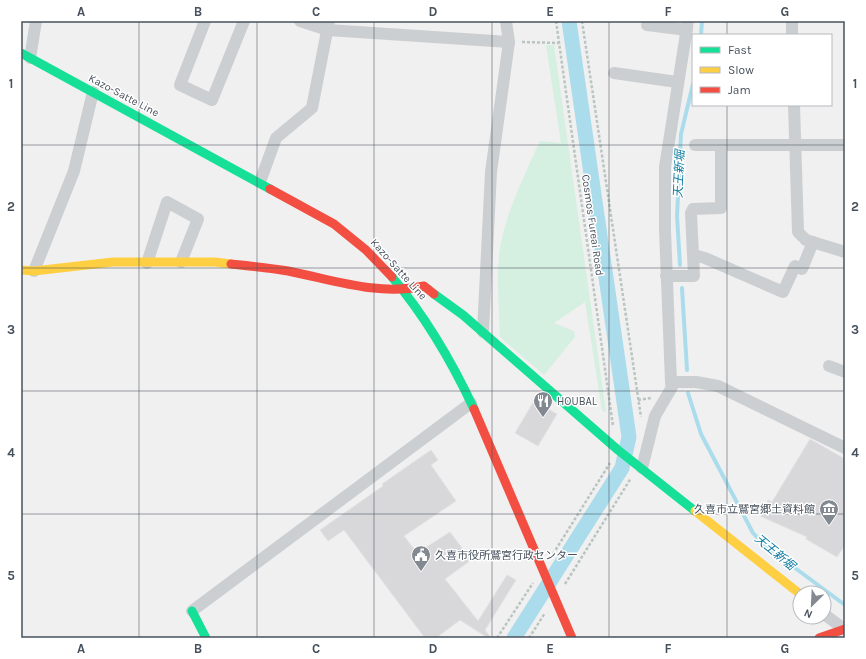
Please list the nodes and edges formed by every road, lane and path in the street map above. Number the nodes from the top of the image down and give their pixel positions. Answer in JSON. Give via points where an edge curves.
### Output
{"nodes":[{"id":1,"x":36,"y":21,"type":"edge"},
{"id":2,"x":205,"y":21,"type":"edge"},
{"id":3,"x":244,"y":21,"type":"edge"},
{"id":4,"x":300,"y":21,"type":"edge"},
{"id":5,"x":506,"y":21,"type":"edge"},
{"id":6,"x":556,"y":21,"type":"edge"},
{"id":7,"x":582,"y":21,"type":"edge"},
{"id":8,"x":792,"y":21,"type":"edge"},
{"id":9,"x":647,"y":25,"type":"dead end"},
{"id":10,"x":328,"y":26,"type":"edge"},
{"id":11,"x":687,"y":26,"type":"edge"},
{"id":12,"x":792,"y":34,"type":"edge"},
{"id":13,"x":509,"y":42,"type":"junction"},
{"id":14,"x":559,"y":44,"type":"junction"},
{"id":15,"x":26,"y":56,"type":"edge"},
{"id":16,"x":614,"y":73,"type":"dead end"},
{"id":17,"x":677,"y":82,"type":"junction"},
{"id":18,"x":93,"y":92,"type":"junction"},
{"id":19,"x":794,"y":106,"type":"edge"},
{"id":20,"x":695,"y":145,"type":"dead end"},
{"id":21,"x":845,"y":145,"type":"edge"},
{"id":22,"x":721,"y":146,"type":"junction"},
{"id":23,"x":795,"y":146,"type":"junction"},
{"id":24,"x":260,"y":182,"type":"junction"},
{"id":25,"x":813,"y":242,"type":"junction"},
{"id":26,"x":845,"y":252,"type":"edge"},
{"id":27,"x":694,"y":255,"type":"junction"},
{"id":28,"x":147,"y":262,"type":"junction"},
{"id":29,"x":182,"y":262,"type":"junction"},
{"id":30,"x":21,"y":270,"type":"edge"},
{"id":31,"x":34,"y":271,"type":"junction"},
{"id":32,"x":666,"y":276,"type":"junction"},
{"id":33,"x":405,"y":290,"type":"junction"},
{"id":34,"x":482,"y":332,"type":"junction"},
{"id":35,"x":829,"y":366,"type":"dead end"},
{"id":36,"x":845,"y":372,"type":"edge"},
{"id":37,"x":671,"y":382,"type":"junction"},
{"id":38,"x":471,"y":403,"type":"junction"},
{"id":39,"x":642,"y":423,"type":"dead end"},
{"id":40,"x":614,"y":432,"type":"dead end"},
{"id":41,"x":845,"y":448,"type":"edge"},
{"id":42,"x":611,"y":459,"type":"dead end"},
{"id":43,"x":637,"y":467,"type":"junction"},
{"id":44,"x":549,"y":559,"type":"dead end"},
{"id":45,"x":535,"y":579,"type":"dead end"},
{"id":46,"x":562,"y":587,"type":"dead end"},
{"id":47,"x":792,"y":588,"type":"edge"},
{"id":48,"x":547,"y":609,"type":"dead end"},
{"id":49,"x":192,"y":611,"type":"joint"},
{"id":50,"x":832,"y":620,"type":"edge"},
{"id":51,"x":844,"y":629,"type":"edge"},
{"id":52,"x":206,"y":638,"type":"edge"},
{"id":53,"x":497,"y":638,"type":"edge"},
{"id":54,"x":528,"y":638,"type":"edge"},
{"id":55,"x":572,"y":638,"type":"edge"},
{"id":56,"x":819,"y":638,"type":"edge"}],
"edges":[{"from":1,"to":15,"type":"street"},
{"from":2,"to":3,"type":"street","via":[[180,85],[212,100]]},
{"from":4,"to":10,"type":"street"},
{"from":5,"to":13,"type":"street"},
{"from":6,"to":14,"type":"path","name":"Cosmos Fureai Road"},
{"from":7,"to":39,"type":"path"},
{"from":8,"to":12,"type":"street"},
{"from":9,"to":11,"type":"street"},
{"from":10,"to":13,"type":"street"},
{"from":10,"to":24,"type":"street","via":[[312,108],[276,138]]},
{"from":11,"to":17,"type":"street"},
{"from":13,"to":14,"type":"path"},
{"from":13,"to":34,"type":"street","via":[[491,172]]},
{"from":14,"to":40,"type":"path","name":"Cosmos Fureai Road"},
{"from":15,"to":18,"type":"street","name":"Kazo-Satte Line"},
{"from":16,"to":17,"type":"street"},
{"from":17,"to":32,"type":"street","via":[[665,167]]},
{"from":18,"to":24,"type":"street","name":"Kazo-Satte Line"},
{"from":18,"to":31,"type":"street","via":[[74,171]]},
{"from":19,"to":23,"type":"street"},
{"from":20,"to":22,"type":"street"},
{"from":21,"to":23,"type":"street"},
{"from":22,"to":23,"type":"street"},
{"from":22,"to":27,"type":"street","via":[[721,208],[693,209],[691,213]]},
{"from":23,"to":25,"type":"street","via":[[798,232],[806,240]]},
{"from":24,"to":33,"type":"street","name":"Kazo-Satte Line","via":[[334,224],[358,241]]},
{"from":25,"to":26,"type":"street"},
{"from":25,"to":27,"type":"street","via":[[802,269],[795,266],[783,292]]},
{"from":27,"to":32,"type":"street","via":[[694,276]]},
{"from":28,"to":29,"type":"street"},
{"from":28,"to":29,"type":"street","via":[[167,202],[198,219]]},
{"from":28,"to":31,"type":"street","via":[[113,262]]},
{"from":29,"to":33,"type":"street","via":[[223,263],[375,289]]},
{"from":30,"to":31,"type":"street"},
{"from":32,"to":37,"type":"street"},
{"from":33,"to":34,"type":"street","via":[[424,286]]},
{"from":33,"to":38,"type":"street","name":"Kazo-Satte Line","via":[[441,344]]},
{"from":34,"to":43,"type":"street"},
{"from":35,"to":36,"type":"street"},
{"from":37,"to":41,"type":"street","via":[[696,382],[718,386]]},
{"from":37,"to":43,"type":"street","via":[[672,387],[655,416]]},
{"from":38,"to":49,"type":"street"},
{"from":38,"to":55,"type":"street","name":"Kazo-Satte Line"},
{"from":42,"to":44,"type":"path"},
{"from":43,"to":46,"type":"path"},
{"from":43,"to":47,"type":"street"},
{"from":45,"to":53,"type":"path"},
{"from":48,"to":54,"type":"path"},
{"from":49,"to":52,"type":"street"},
{"from":50,"to":51,"type":"street"},
{"from":51,"to":56,"type":"street"}]}
